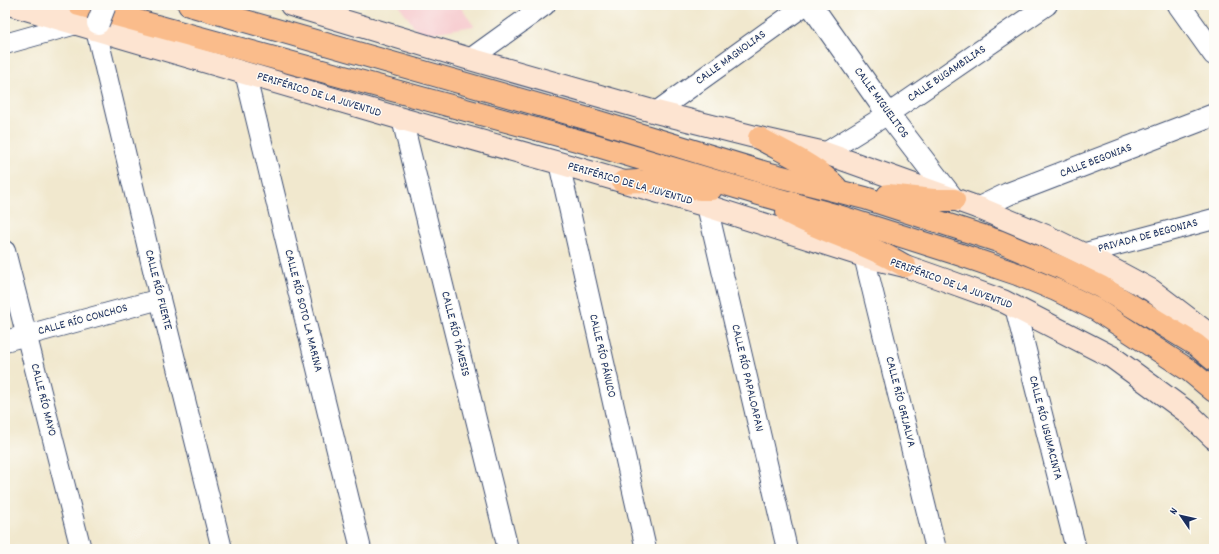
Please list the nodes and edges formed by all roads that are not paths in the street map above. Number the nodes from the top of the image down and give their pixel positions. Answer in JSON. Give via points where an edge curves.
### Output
{"nodes":[{"id":1,"x":12,"y":5,"type":"edge"},
{"id":2,"x":189,"y":5,"type":"edge"},
{"id":3,"x":545,"y":5,"type":"edge"},
{"id":4,"x":806,"y":5,"type":"edge"},
{"id":5,"x":811,"y":5,"type":"edge"},
{"id":6,"x":1047,"y":5,"type":"edge"},
{"id":7,"x":1179,"y":5,"type":"edge"},
{"id":8,"x":296,"y":6,"type":"edge"},
{"id":9,"x":91,"y":17,"type":"edge"},
{"id":10,"x":5,"y":44,"type":"edge"},
{"id":11,"x":1214,"y":54,"type":"edge"},
{"id":12,"x":470,"y":59,"type":"junction"},
{"id":13,"x":245,"y":73,"type":"junction"},
{"id":14,"x":656,"y":112,"type":"junction"},
{"id":15,"x":888,"y":114,"type":"junction"},
{"id":16,"x":1214,"y":115,"type":"edge"},
{"id":17,"x":402,"y":119,"type":"junction"},
{"id":18,"x":758,"y":138,"type":"junction"},
{"id":19,"x":825,"y":153,"type":"junction"},
{"id":20,"x":559,"y":163,"type":"junction"},
{"id":21,"x":623,"y":182,"type":"junction"},
{"id":22,"x":737,"y":188,"type":"junction"},
{"id":23,"x":841,"y":192,"type":"junction"},
{"id":24,"x":759,"y":194,"type":"junction"},
{"id":25,"x":864,"y":198,"type":"junction"},
{"id":26,"x":954,"y":200,"type":"junction"},
{"id":27,"x":707,"y":206,"type":"junction"},
{"id":28,"x":979,"y":208,"type":"junction"},
{"id":29,"x":1214,"y":219,"type":"edge"},
{"id":30,"x":5,"y":251,"type":"edge"},
{"id":31,"x":1082,"y":254,"type":"junction"},
{"id":32,"x":864,"y":256,"type":"junction"},
{"id":33,"x":906,"y":266,"type":"junction"},
{"id":34,"x":160,"y":299,"type":"junction"},
{"id":35,"x":1015,"y":307,"type":"junction"},
{"id":36,"x":26,"y":335,"type":"junction"},
{"id":37,"x":1214,"y":338,"type":"edge"},
{"id":38,"x":5,"y":341,"type":"edge"},
{"id":39,"x":1214,"y":360,"type":"edge"},
{"id":40,"x":1214,"y":391,"type":"edge"},
{"id":41,"x":1214,"y":438,"type":"edge"},
{"id":42,"x":81,"y":549,"type":"edge"},
{"id":43,"x":222,"y":549,"type":"edge"},
{"id":44,"x":361,"y":549,"type":"edge"},
{"id":45,"x":508,"y":549,"type":"edge"},
{"id":46,"x":646,"y":549,"type":"edge"},
{"id":47,"x":787,"y":549,"type":"edge"},
{"id":48,"x":936,"y":549,"type":"edge"},
{"id":49,"x":1076,"y":549,"type":"edge"}],
"edges":[{"from":1,"to":9,"type":"main road","name":"PERIFÉRICO DE LA JUVENTUD"},
{"from":2,"to":23,"type":"highway","via":[[599,122],[766,173]]},
{"from":3,"to":12,"type":"street"},
{"from":4,"to":14,"type":"street","name":"CALLE MAGNOLIAS"},
{"from":5,"to":15,"type":"street","name":"CALLE MIGUELITOS"},
{"from":6,"to":15,"type":"street","name":"CALLE BUGAMBILIAS"},
{"from":7,"to":11,"type":"street"},
{"from":8,"to":12,"type":"main road"},
{"from":9,"to":10,"type":"street"},
{"from":9,"to":13,"type":"main road","name":"PERIFÉRICO DE LA JUVENTUD"},
{"from":9,"to":22,"type":"highway","name":"PERIFÉRICO DE LA JUVENTUD","via":[[591,144]]},
{"from":9,"to":34,"type":"street","name":"CALLE RÍO FUERTE"},
{"from":12,"to":14,"type":"main road"},
{"from":13,"to":17,"type":"main road","name":"PERIFÉRICO DE LA JUVENTUD"},
{"from":13,"to":44,"type":"street","name":"CALLE RÍO SOTO LA MARINA"},
{"from":14,"to":18,"type":"main road"},
{"from":15,"to":19,"type":"street","name":"CALLE BUGAMBILIAS"},
{"from":15,"to":26,"type":"street","name":"CALLE MIGUELITOS"},
{"from":16,"to":28,"type":"street","name":"CALLE BEGONIAS","via":[[1016,191]]},
{"from":17,"to":20,"type":"main road","name":"PERIFÉRICO DE LA JUVENTUD"},
{"from":17,"to":45,"type":"street","name":"CALLE RÍO TÁMESIS"},
{"from":18,"to":19,"type":"main road"},
{"from":18,"to":23,"type":"highway","via":[[821,173]]},
{"from":19,"to":26,"type":"main road"},
{"from":20,"to":21,"type":"main road","name":"PERIFÉRICO DE LA JUVENTUD"},
{"from":20,"to":46,"type":"street","name":"CALLE RÍO PÁNUCO"},
{"from":21,"to":22,"type":"highway","via":[[646,182],[701,189]]},
{"from":21,"to":27,"type":"main road","name":"PERIFÉRICO DE LA JUVENTUD"},
{"from":22,"to":24,"type":"highway","name":"PERIFÉRICO DE LA JUVENTUD"},
{"from":23,"to":25,"type":"highway"},
{"from":24,"to":33,"type":"highway","via":[[800,220],[871,247]]},
{"from":24,"to":40,"type":"highway","name":"PERIFÉRICO DE LA JUVENTUD","via":[[836,215],[1017,274],[1056,290],[1095,309],[1144,340],[1190,371]]},
{"from":25,"to":26,"type":"highway","via":[[883,194]]},
{"from":25,"to":39,"type":"highway","via":[[998,241],[1060,267],[1101,287],[1154,319],[1196,345]]},
{"from":26,"to":28,"type":"main road"},
{"from":27,"to":32,"type":"main road","name":"PERIFÉRICO DE LA JUVENTUD"},
{"from":27,"to":47,"type":"street","name":"CALLE RÍO PAPALOAPAN"},
{"from":28,"to":31,"type":"main road"},
{"from":29,"to":31,"type":"street","name":"PRIVADA DE BEGONIAS"},
{"from":30,"to":36,"type":"street","name":"CALLE RÍO MAYO"},
{"from":31,"to":37,"type":"main road","via":[[1151,290]]},
{"from":32,"to":33,"type":"main road","name":"PERIFÉRICO DE LA JUVENTUD"},
{"from":32,"to":48,"type":"street","name":"CALLE RÍO GRIJALVA"},
{"from":33,"to":35,"type":"main road","name":"PERIFÉRICO DE LA JUVENTUD"},
{"from":34,"to":36,"type":"street","name":"CALLE RÍO CONCHOS"},
{"from":34,"to":43,"type":"street","name":"CALLE RÍO FUERTE"},
{"from":35,"to":41,"type":"main road","name":"PERIFÉRICO DE LA JUVENTUD","via":[[1112,357],[1187,412]]},
{"from":35,"to":49,"type":"street","name":"CALLE RÍO USUMACINTA"},
{"from":36,"to":38,"type":"street","name":"CALLE RÍO CONCHOS"},
{"from":36,"to":42,"type":"street","name":"CALLE RÍO MAYO"}]}
